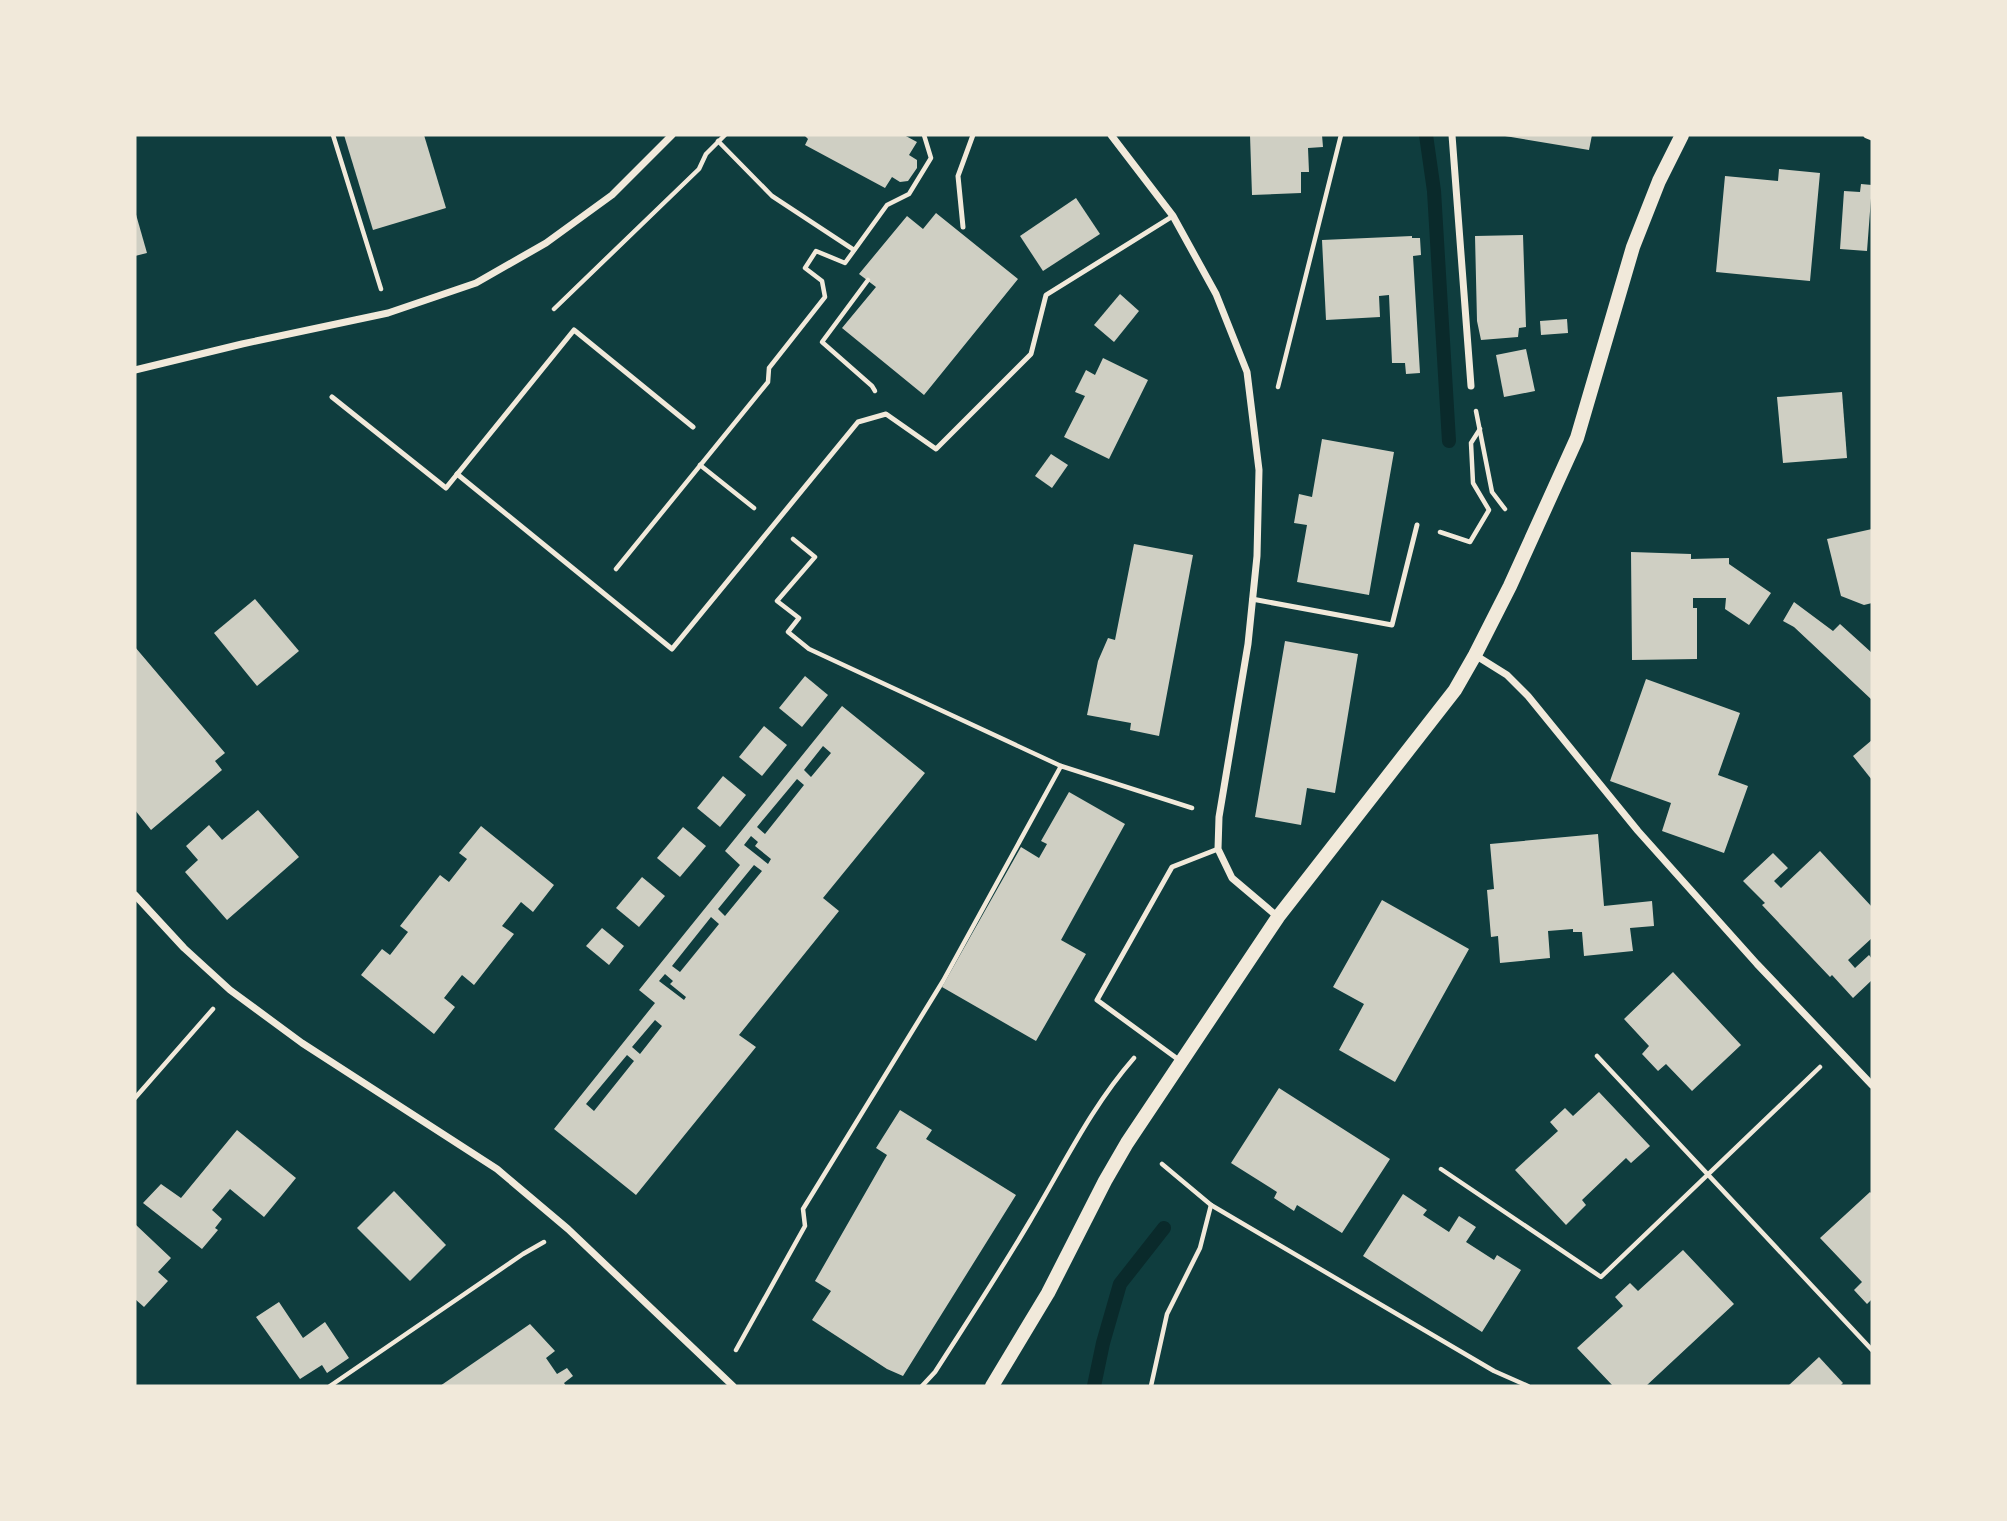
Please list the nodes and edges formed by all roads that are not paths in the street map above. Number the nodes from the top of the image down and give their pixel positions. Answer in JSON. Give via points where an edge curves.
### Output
{"nodes":[{"id":1,"x":672,"y":135,"type":"edge"},
{"id":2,"x":973,"y":135,"type":"edge"},
{"id":3,"x":1111,"y":135,"type":"edge"},
{"id":4,"x":1452,"y":135,"type":"edge"},
{"id":5,"x":1682,"y":135,"type":"edge"},
{"id":6,"x":1867,"y":135,"type":"edge"},
{"id":7,"x":1872,"y":137,"type":"edge"},
{"id":8,"x":1173,"y":216,"type":"junction"},
{"id":9,"x":963,"y":227,"type":"dead end"},
{"id":10,"x":135,"y":370,"type":"edge"},
{"id":11,"x":1471,"y":386,"type":"road end"},
{"id":12,"x":332,"y":397,"type":"dead end"},
{"id":13,"x":693,"y":427,"type":"dead end"},
{"id":14,"x":457,"y":474,"type":"junction"},
{"id":15,"x":1417,"y":525,"type":"road end"},
{"id":16,"x":1252,"y":599,"type":"junction"},
{"id":17,"x":1475,"y":655,"type":"junction"},
{"id":18,"x":1218,"y":849,"type":"junction"},
{"id":19,"x":135,"y":895,"type":"edge"},
{"id":20,"x":1278,"y":917,"type":"junction"},
{"id":21,"x":1181,"y":1062,"type":"junction"},
{"id":22,"x":1872,"y":1085,"type":"edge"},
{"id":23,"x":733,"y":1386,"type":"edge"},
{"id":24,"x":992,"y":1386,"type":"edge"}],
"edges":[{"from":1,"to":10,"type":"street","via":[[612,195],[546,243],[476,283],[388,313]]},
{"from":2,"to":9,"type":"lane","via":[[958,176]]},
{"from":3,"to":8,"type":"street"},
{"from":4,"to":11,"type":"street"},
{"from":5,"to":17,"type":"main road","via":[[1633,247],[1577,438]]},
{"from":6,"to":7,"type":"street"},
{"from":8,"to":14,"type":"lane","via":[[1046,295],[1031,354],[936,449],[886,414],[858,422],[672,649]]},
{"from":8,"to":16,"type":"street","via":[[1216,294],[1247,372],[1259,470]]},
{"from":12,"to":14,"type":"lane","via":[[446,488]]},
{"from":13,"to":14,"type":"lane","via":[[574,330]]},
{"from":15,"to":16,"type":"lane","via":[[1392,625]]},
{"from":16,"to":18,"type":"street"},
{"from":17,"to":20,"type":"main road","via":[[1440,710]]},
{"from":17,"to":22,"type":"street","via":[[1528,695],[1638,831]]},
{"from":18,"to":20,"type":"street","via":[[1232,878]]},
{"from":18,"to":21,"type":"lane","via":[[1172,867],[1097,1000]]},
{"from":19,"to":23,"type":"street","via":[[230,989],[302,1043],[497,1169],[568,1229]]},
{"from":20,"to":21,"type":"main road"},
{"from":21,"to":24,"type":"main road","via":[[1104,1181],[1048,1293]]}]}
